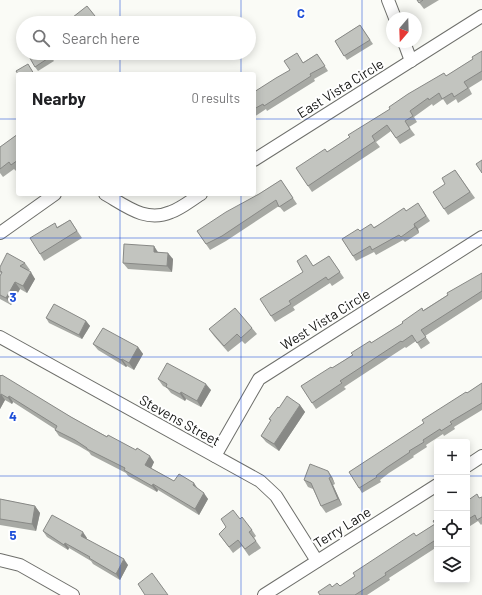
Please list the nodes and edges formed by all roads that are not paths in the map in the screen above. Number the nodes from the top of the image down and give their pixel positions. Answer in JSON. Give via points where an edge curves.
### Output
{"nodes":[{"id":1,"x":388,"y":0,"type":"edge"},
{"id":2,"x":393,"y":12,"type":"edge"},
{"id":3,"x":482,"y":16,"type":"edge"},
{"id":4,"x":406,"y":48,"type":"edge"},
{"id":5,"x":411,"y":61,"type":"junction"},
{"id":6,"x":256,"y":159,"type":"edge"},
{"id":7,"x":52,"y":196,"type":"edge"},
{"id":8,"x":109,"y":196,"type":"edge"},
{"id":9,"x":198,"y":196,"type":"edge"},
{"id":10,"x":0,"y":233,"type":"edge"},
{"id":11,"x":482,"y":237,"type":"edge"},
{"id":12,"x":0,"y":337,"type":"edge"},
{"id":13,"x":215,"y":456,"type":"junction"},
{"id":14,"x":482,"y":456,"type":"edge"},
{"id":15,"x":470,"y":464,"type":"edge"},
{"id":16,"x":434,"y":487,"type":"edge"},
{"id":17,"x":0,"y":560,"type":"edge"},
{"id":18,"x":317,"y":561,"type":"junction"},
{"id":19,"x":73,"y":595,"type":"edge"},
{"id":20,"x":264,"y":595,"type":"edge"}],
"edges":[{"from":1,"to":2,"type":"street"},
{"from":3,"to":5,"type":"street","name":"East Vista Circle"},
{"from":4,"to":5,"type":"street"},
{"from":5,"to":6,"type":"street","name":"East Vista Circle"},
{"from":7,"to":10,"type":"street"},
{"from":8,"to":9,"type":"street","via":[[142,214],[155,217],[172,212]]},
{"from":11,"to":13,"type":"street","name":"West Vista Circle","via":[[259,379]]},
{"from":12,"to":13,"type":"street","name":"Stevens Street"},
{"from":13,"to":18,"type":"street","name":"Stevens Street","via":[[260,481],[276,496]]},
{"from":14,"to":15,"type":"street"},
{"from":16,"to":18,"type":"street","name":"Terry Lane"},
{"from":17,"to":19,"type":"street","via":[[20,565]]},
{"from":18,"to":20,"type":"street","name":"Terry Lane"}]}
